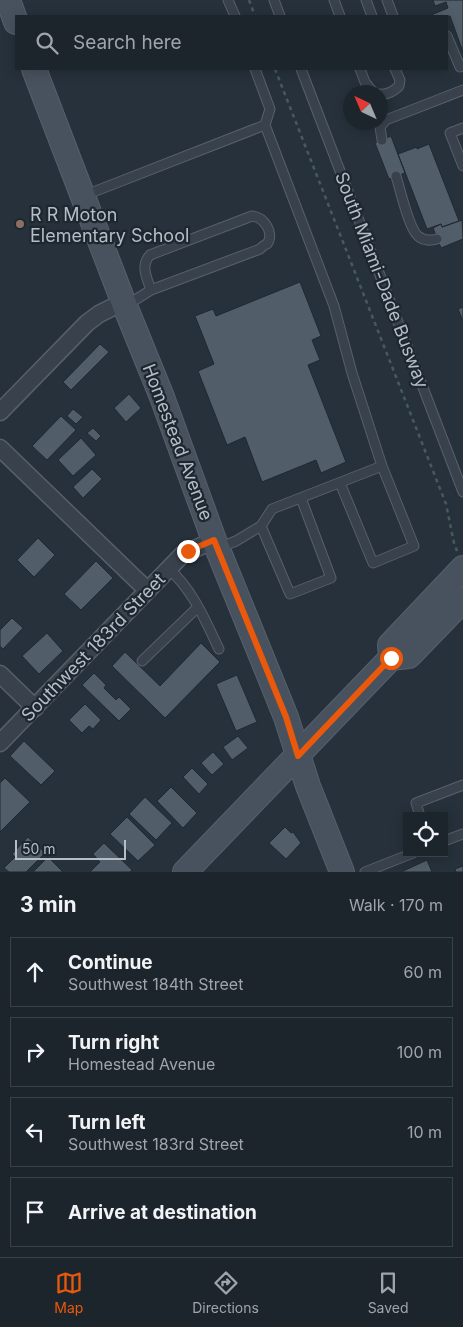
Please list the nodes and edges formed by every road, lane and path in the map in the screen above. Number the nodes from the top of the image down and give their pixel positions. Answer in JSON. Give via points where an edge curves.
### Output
{"nodes":[{"id":1,"x":8,"y":0,"type":"edge"},
{"id":2,"x":228,"y":0,"type":"edge"},
{"id":3,"x":248,"y":0,"type":"edge"},
{"id":4,"x":274,"y":0,"type":"edge"},
{"id":5,"x":334,"y":0,"type":"edge"},
{"id":6,"x":366,"y":0,"type":"edge"},
{"id":7,"x":387,"y":0,"type":"edge"},
{"id":8,"x":234,"y":15,"type":"edge"},
{"id":9,"x":255,"y":15,"type":"edge"},
{"id":10,"x":280,"y":15,"type":"edge"},
{"id":11,"x":340,"y":15,"type":"edge"},
{"id":12,"x":372,"y":15,"type":"edge"},
{"id":13,"x":393,"y":15,"type":"edge"},
{"id":14,"x":15,"y":19,"type":"edge"},
{"id":15,"x":448,"y":38,"type":"edge"},
{"id":16,"x":463,"y":65,"type":"edge"},
{"id":17,"x":34,"y":70,"type":"edge"},
{"id":18,"x":256,"y":70,"type":"edge"},
{"id":19,"x":275,"y":70,"type":"edge"},
{"id":20,"x":301,"y":70,"type":"edge"},
{"id":21,"x":360,"y":70,"type":"edge"},
{"id":22,"x":396,"y":70,"type":"edge"},
{"id":23,"x":367,"y":85,"type":"edge"},
{"id":24,"x":463,"y":90,"type":"edge"},
{"id":25,"x":388,"y":94,"type":"edge"},
{"id":26,"x":264,"y":125,"type":"junction"},
{"id":27,"x":463,"y":128,"type":"edge"},
{"id":28,"x":382,"y":140,"type":"dead end"},
{"id":29,"x":463,"y":166,"type":"edge"},
{"id":30,"x":396,"y":176,"type":"dead end"},
{"id":31,"x":83,"y":196,"type":"junction"},
{"id":32,"x":437,"y":239,"type":"dead end"},
{"id":33,"x":151,"y":290,"type":"junction"},
{"id":34,"x":124,"y":304,"type":"junction"},
{"id":35,"x":0,"y":412,"type":"edge"},
{"id":36,"x":0,"y":448,"type":"edge"},
{"id":37,"x":382,"y":466,"type":"junction"},
{"id":38,"x":340,"y":482,"type":"junction"},
{"id":39,"x":463,"y":492,"type":"edge"},
{"id":40,"x":301,"y":498,"type":"junction"},
{"id":41,"x":261,"y":526,"type":"junction"},
{"id":42,"x":216,"y":544,"type":"junction"},
{"id":43,"x":461,"y":563,"type":"edge"},
{"id":44,"x":168,"y":568,"type":"junction"},
{"id":45,"x":147,"y":590,"type":"junction"},
{"id":46,"x":463,"y":600,"type":"edge"},
{"id":47,"x":198,"y":607,"type":"junction"},
{"id":48,"x":219,"y":649,"type":"dead end"},
{"id":49,"x":391,"y":658,"type":"junction"},
{"id":50,"x":142,"y":661,"type":"dead end"},
{"id":51,"x":0,"y":674,"type":"edge"},
{"id":52,"x":35,"y":708,"type":"junction"},
{"id":53,"x":0,"y":743,"type":"edge"},
{"id":54,"x":298,"y":756,"type":"junction"},
{"id":55,"x":463,"y":785,"type":"edge"},
{"id":56,"x":419,"y":812,"type":"edge"},
{"id":57,"x":463,"y":834,"type":"edge"},
{"id":58,"x":448,"y":840,"type":"edge"},
{"id":59,"x":403,"y":857,"type":"edge"},
{"id":60,"x":185,"y":872,"type":"edge"},
{"id":61,"x":342,"y":872,"type":"edge"},
{"id":62,"x":365,"y":872,"type":"edge"}],
"edges":[{"from":1,"to":14,"type":"street"},
{"from":2,"to":8,"type":"lane"},
{"from":3,"to":9,"type":"path"},
{"from":4,"to":10,"type":"lane"},
{"from":5,"to":11,"type":"lane"},
{"from":6,"to":12,"type":"lane"},
{"from":7,"to":13,"type":"lane"},
{"from":15,"to":16,"type":"lane","via":[[460,66]]},
{"from":17,"to":31,"type":"street","name":"Homestead Avenue"},
{"from":18,"to":26,"type":"lane","via":[[270,108]]},
{"from":19,"to":43,"type":"path","via":[[446,504]]},
{"from":20,"to":39,"type":"lane","name":"South Miami-Dade Busway"},
{"from":21,"to":23,"type":"lane"},
{"from":22,"to":25,"type":"lane","via":[[399,86]]},
{"from":24,"to":28,"type":"lane","via":[[386,120],[380,127]]},
{"from":26,"to":31,"type":"lane"},
{"from":26,"to":37,"type":"lane","via":[[334,306]]},
{"from":27,"to":29,"type":"lane","via":[[450,133]]},
{"from":30,"to":32,"type":"lane","via":[[415,233],[423,239]]},
{"from":31,"to":34,"type":"street","name":"Homestead Avenue"},
{"from":33,"to":33,"type":"lane","via":[[260,249],[270,237],[265,222],[258,216],[252,216],[150,255],[144,266]]},
{"from":33,"to":34,"type":"lane"},
{"from":34,"to":35,"type":"street","via":[[99,314],[87,323]]},
{"from":34,"to":42,"type":"street","name":"Homestead Avenue"},
{"from":36,"to":45,"type":"street"},
{"from":37,"to":38,"type":"lane"},
{"from":37,"to":38,"type":"lane","via":[[414,546],[372,562]]},
{"from":38,"to":40,"type":"lane"},
{"from":40,"to":41,"type":"lane","via":[[272,509]]},
{"from":40,"to":41,"type":"lane","via":[[331,578],[290,594]]},
{"from":41,"to":42,"type":"lane","via":[[236,540]]},
{"from":42,"to":44,"type":"street","name":"Southwest 183rd Street","via":[[182,555]]},
{"from":42,"to":54,"type":"street","name":"Homestead Avenue","via":[[286,717]]},
{"from":43,"to":49,"type":"street","via":[[390,645]]},
{"from":44,"to":45,"type":"street","name":"Southwest 183rd Street"},
{"from":44,"to":47,"type":"lane","via":[[180,578]]},
{"from":45,"to":52,"type":"street","name":"Southwest 183rd Street"},
{"from":46,"to":49,"type":"street","via":[[410,656]]},
{"from":47,"to":48,"type":"lane"},
{"from":47,"to":50,"type":"lane"},
{"from":49,"to":54,"type":"street"},
{"from":51,"to":52,"type":"street"},
{"from":52,"to":53,"type":"street","name":"Southwest 183rd Street"},
{"from":54,"to":60,"type":"street"},
{"from":54,"to":61,"type":"street","name":"Homestead Avenue"},
{"from":55,"to":56,"type":"lane","via":[[416,803]]},
{"from":57,"to":58,"type":"lane"},
{"from":59,"to":62,"type":"lane"}]}
